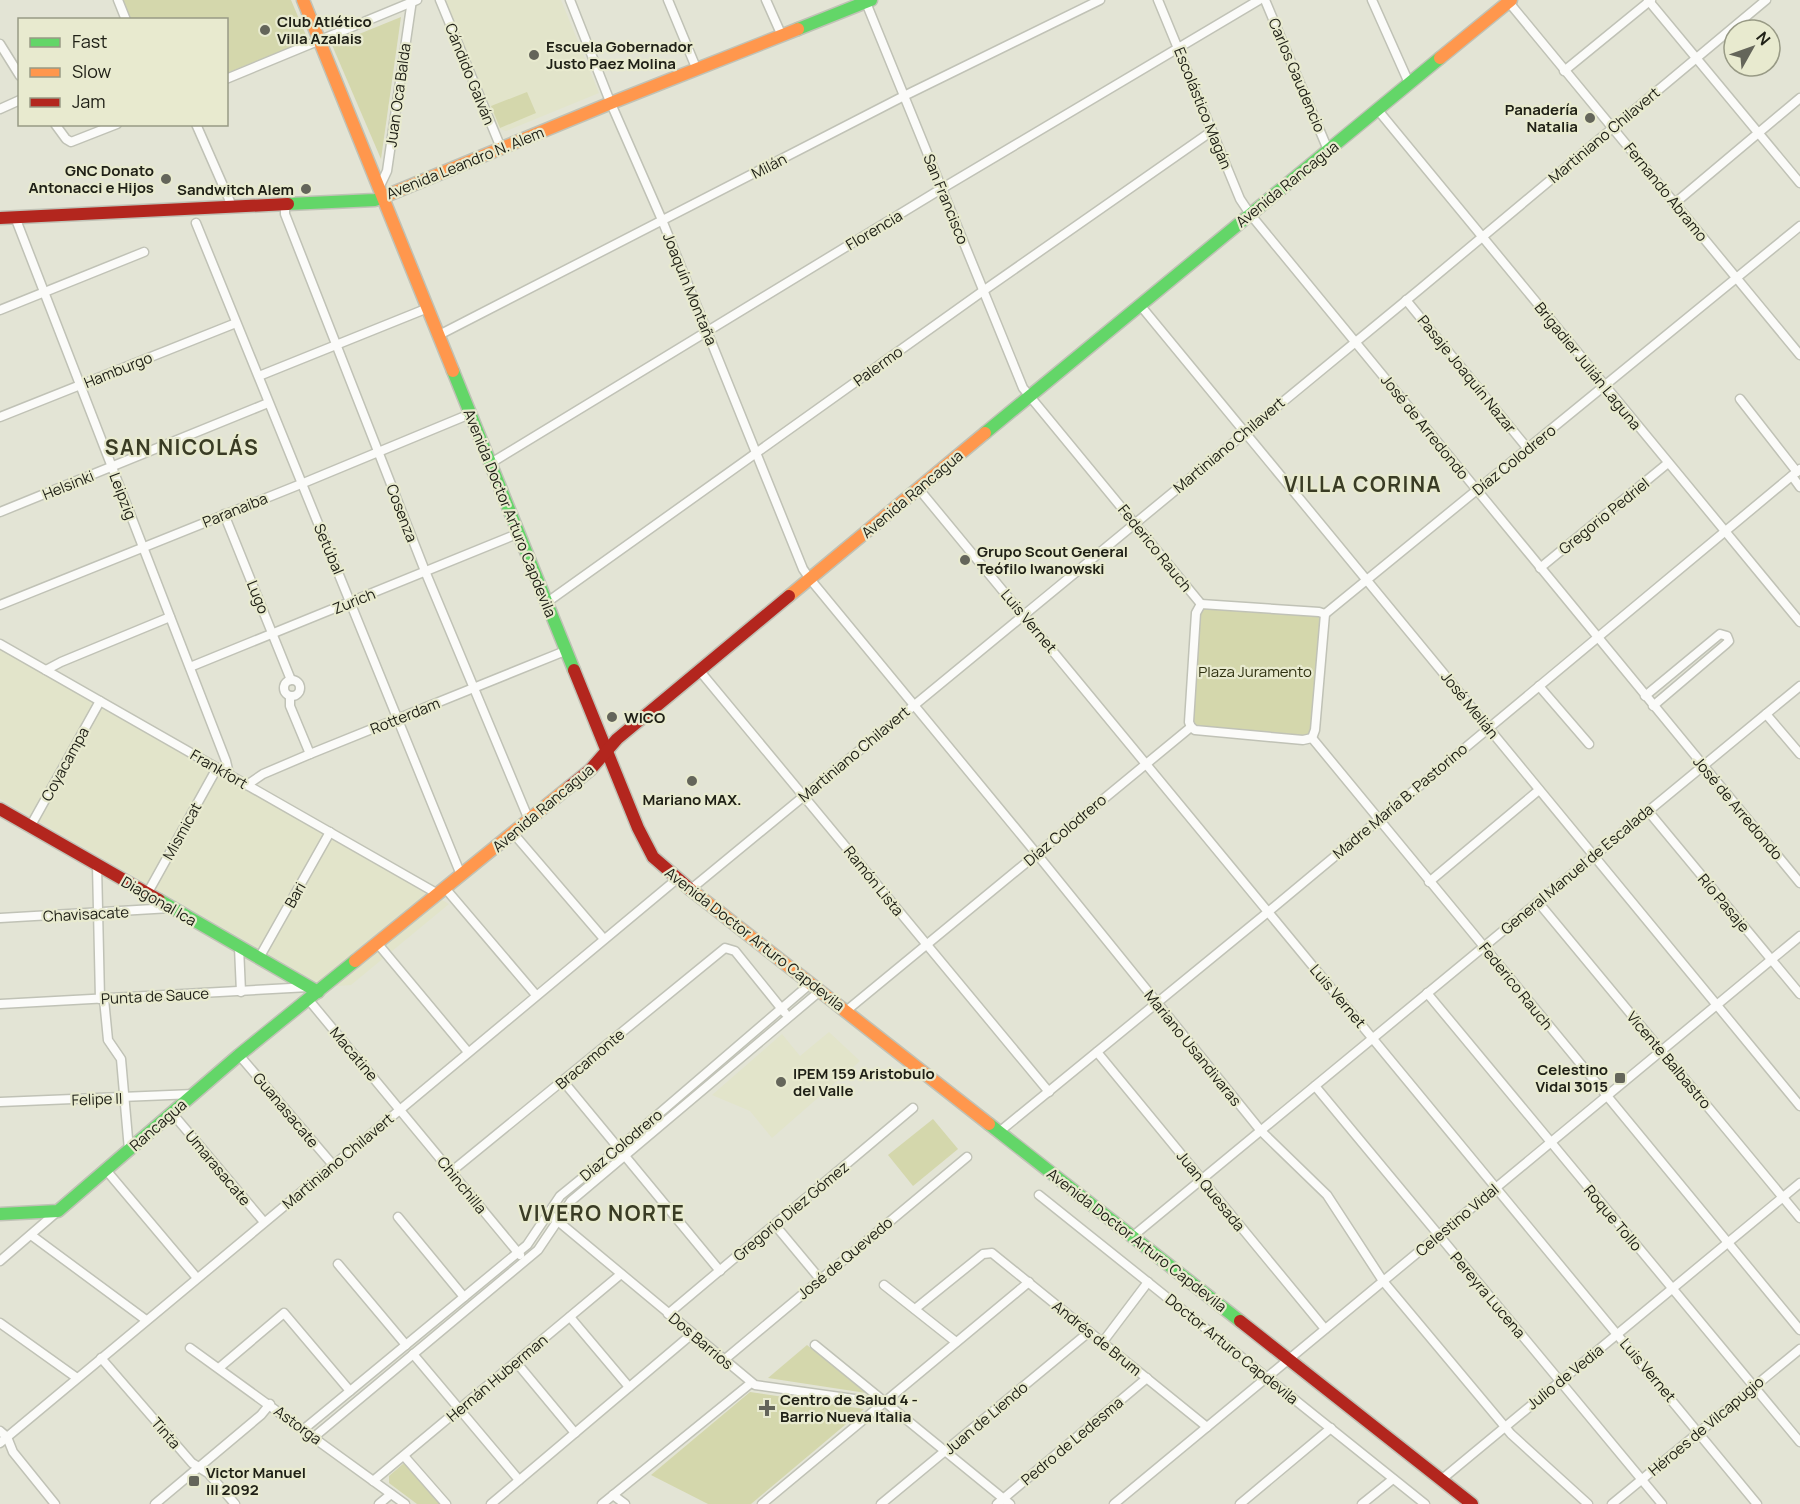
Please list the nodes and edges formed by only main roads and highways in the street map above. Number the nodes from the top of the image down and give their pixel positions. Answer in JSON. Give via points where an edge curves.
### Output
{"nodes":[{"id":1,"x":303,"y":0,"type":"edge"},
{"id":2,"x":867,"y":1,"type":"edge"},
{"id":3,"x":1508,"y":1,"type":"edge"},
{"id":4,"x":381,"y":192,"type":"junction"},
{"id":5,"x":0,"y":218,"type":"edge"},
{"id":6,"x":605,"y":751,"type":"junction"},
{"id":7,"x":0,"y":809,"type":"edge"},
{"id":8,"x":312,"y":993,"type":"junction"},
{"id":9,"x":0,"y":1214,"type":"edge"},
{"id":10,"x":1472,"y":1504,"type":"edge"}],
"edges":[{"from":1,"to":4,"type":"main road","name":"Avenida Doctor Arturo Capdevila"},
{"from":2,"to":4,"type":"main road","name":"Avenida Leandro N. Alem"},
{"from":3,"to":6,"type":"main road","name":"Avenida Rancagua"},
{"from":4,"to":5,"type":"main road","name":"Avenida Leandro N. Alem","via":[[375,200]]},
{"from":4,"to":6,"type":"main road","name":"Avenida Doctor Arturo Capdevila"},
{"from":6,"to":8,"type":"main road","name":"Avenida Rancagua","via":[[590,770],[378,944]]},
{"from":6,"to":10,"type":"main road","name":"Avenida Doctor Arturo Capdevila","via":[[648,850],[677,879]]},
{"from":7,"to":8,"type":"main road","name":"Diagonal Ica","via":[[259,958]]},
{"from":8,"to":9,"type":"main road","name":"Rancagua","via":[[58,1211]]}]}
